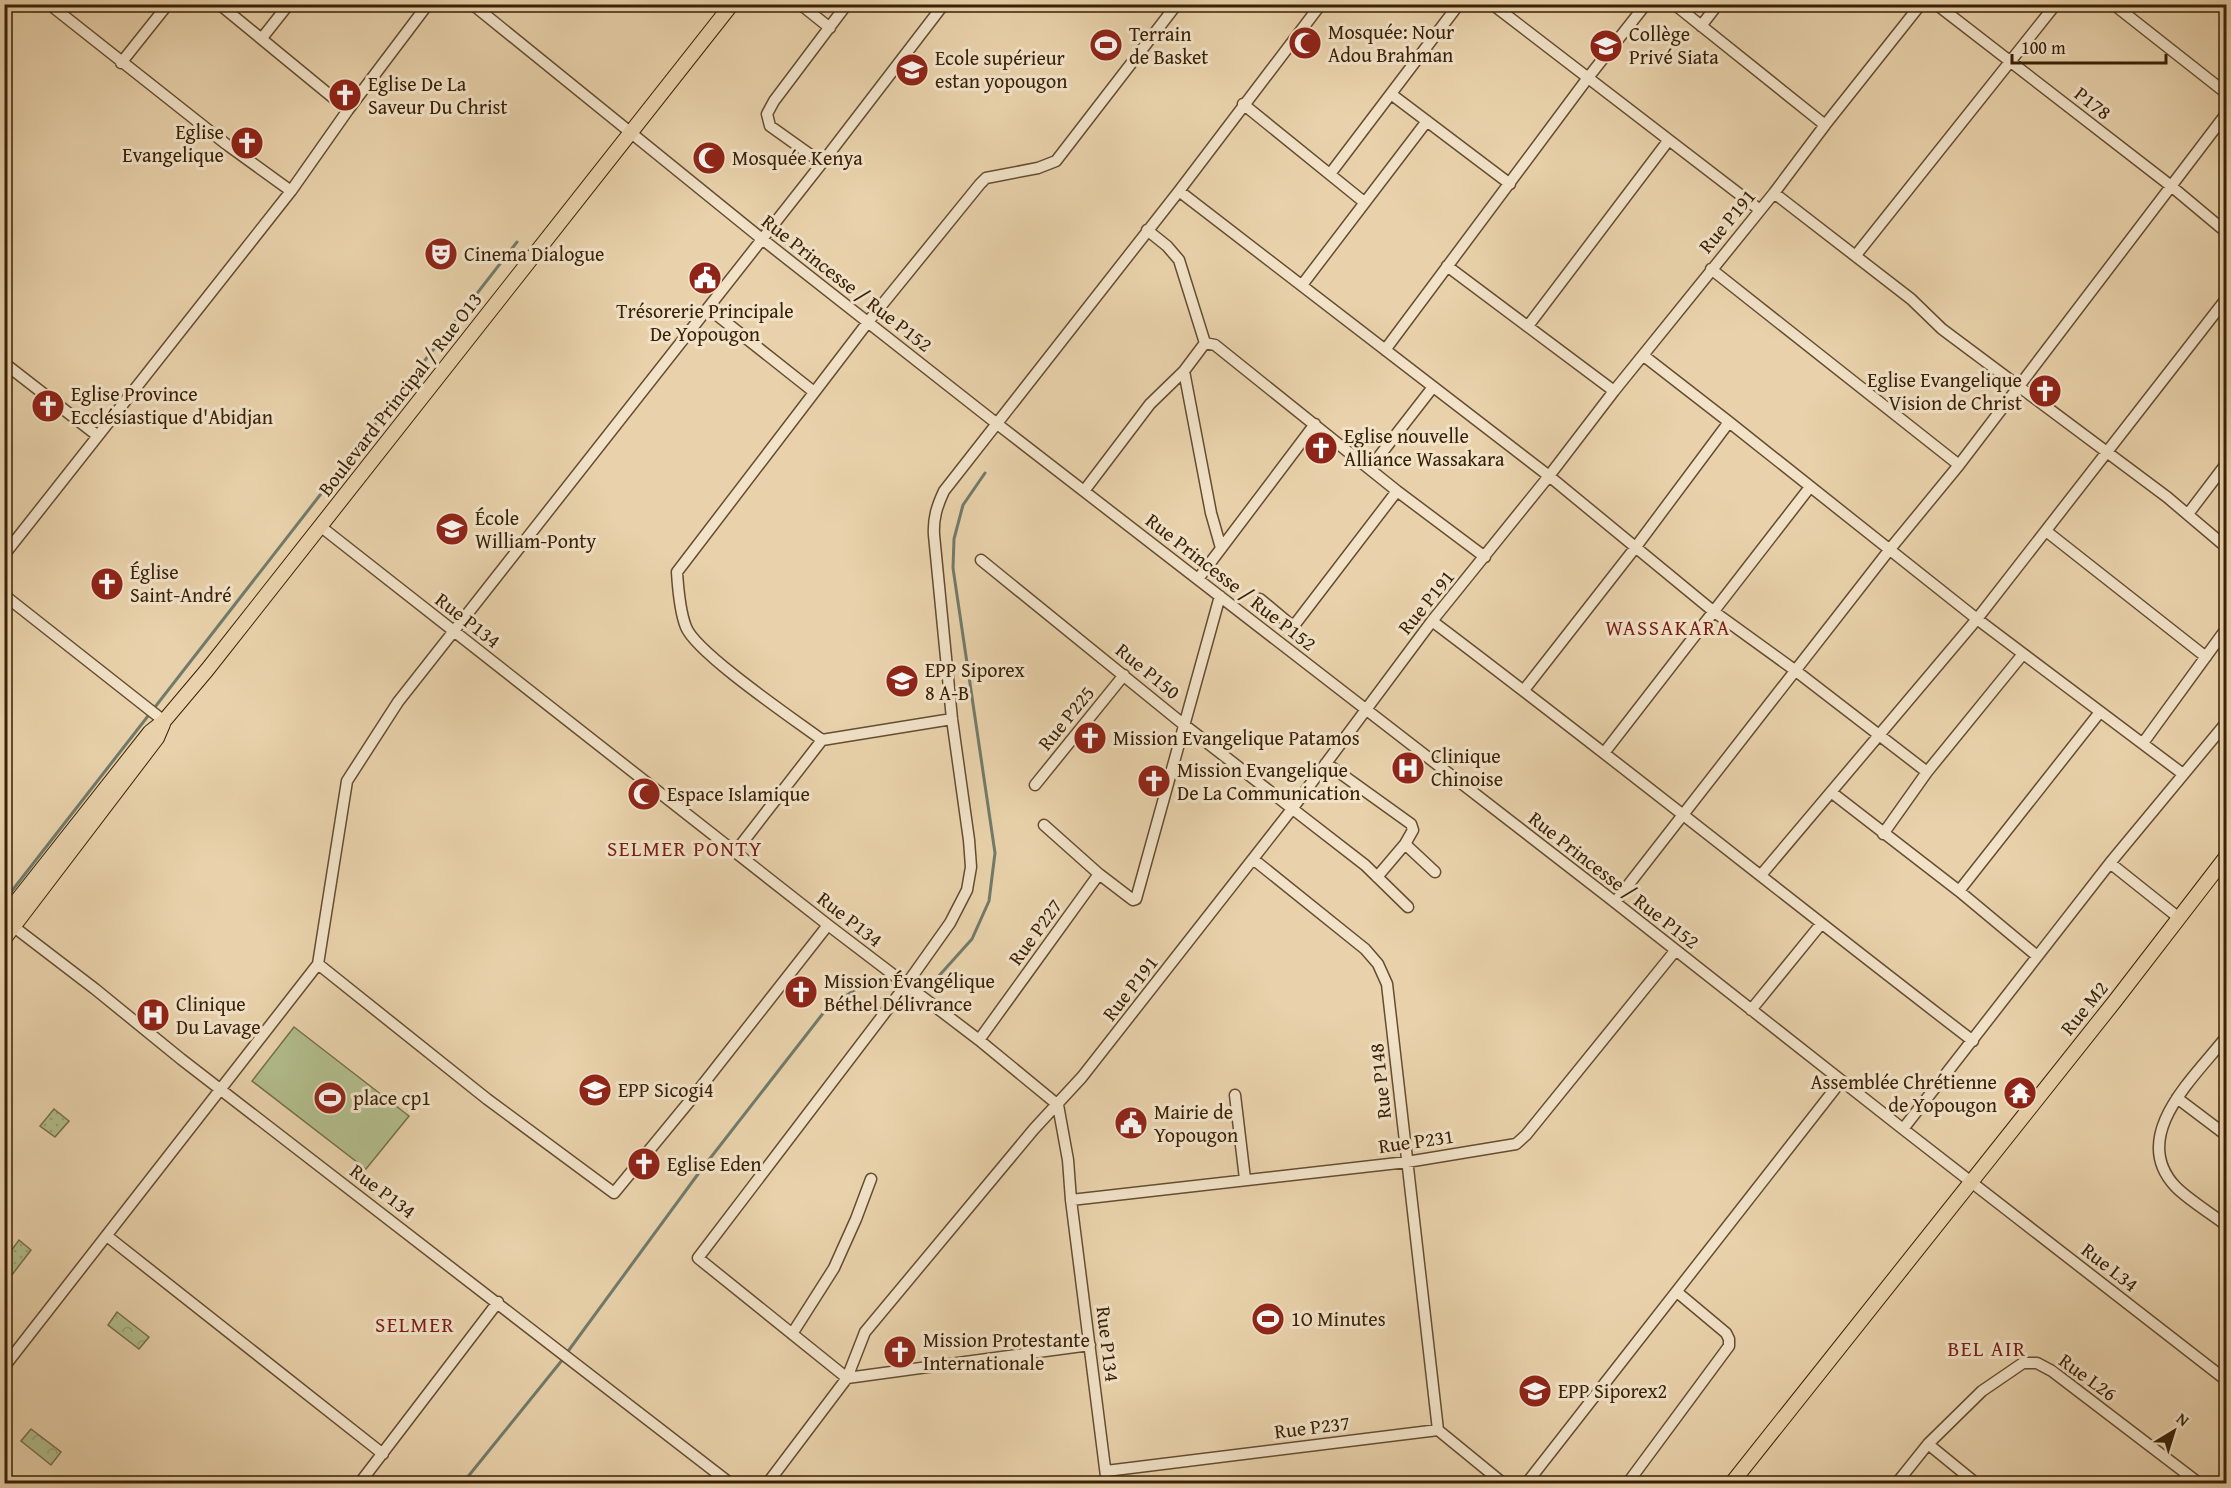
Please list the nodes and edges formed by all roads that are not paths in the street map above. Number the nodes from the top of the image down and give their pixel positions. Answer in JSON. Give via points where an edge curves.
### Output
{"nodes":[{"id":1,"x":49,"y":4,"type":"edge"},
{"id":2,"x":168,"y":4,"type":"edge"},
{"id":3,"x":219,"y":4,"type":"edge"},
{"id":4,"x":289,"y":4,"type":"edge"},
{"id":5,"x":428,"y":4,"type":"edge"},
{"id":6,"x":472,"y":4,"type":"edge"},
{"id":7,"x":732,"y":4,"type":"edge"},
{"id":8,"x":800,"y":4,"type":"edge"},
{"id":9,"x":847,"y":4,"type":"edge"},
{"id":10,"x":944,"y":4,"type":"edge"},
{"id":11,"x":1177,"y":4,"type":"edge"},
{"id":12,"x":1321,"y":4,"type":"edge"},
{"id":13,"x":1459,"y":4,"type":"edge"},
{"id":14,"x":1492,"y":4,"type":"edge"},
{"id":15,"x":1646,"y":4,"type":"edge"},
{"id":16,"x":1674,"y":4,"type":"edge"},
{"id":17,"x":1718,"y":4,"type":"edge"},
{"id":18,"x":1921,"y":4,"type":"edge"},
{"id":19,"x":1936,"y":4,"type":"edge"},
{"id":20,"x":2056,"y":4,"type":"edge"},
{"id":21,"x":2114,"y":4,"type":"edge"},
{"id":22,"x":1701,"y":26,"type":"junction"},
{"id":23,"x":830,"y":28,"type":"junction"},
{"id":24,"x":262,"y":38,"type":"junction"},
{"id":25,"x":2011,"y":62,"type":"junction"},
{"id":26,"x":121,"y":63,"type":"junction"},
{"id":27,"x":1587,"y":79,"type":"junction"},
{"id":28,"x":2226,"y":93,"type":"edge"},
{"id":29,"x":1391,"y":94,"type":"junction"},
{"id":30,"x":1243,"y":105,"type":"junction"},
{"id":31,"x":348,"y":110,"type":"junction"},
{"id":32,"x":2226,"y":114,"type":"edge"},
{"id":33,"x":1427,"y":122,"type":"junction"},
{"id":34,"x":1825,"y":125,"type":"junction"},
{"id":35,"x":632,"y":132,"type":"junction"},
{"id":36,"x":1668,"y":141,"type":"junction"},
{"id":37,"x":822,"y":163,"type":"junction"},
{"id":38,"x":1330,"y":174,"type":"junction"},
{"id":39,"x":1510,"y":184,"type":"junction"},
{"id":40,"x":2171,"y":186,"type":"junction"},
{"id":41,"x":291,"y":191,"type":"junction"},
{"id":42,"x":1179,"y":191,"type":"junction"},
{"id":43,"x":1774,"y":193,"type":"junction"},
{"id":44,"x":1364,"y":202,"type":"junction"},
{"id":45,"x":1760,"y":210,"type":"junction"},
{"id":46,"x":1147,"y":230,"type":"junction"},
{"id":47,"x":2226,"y":232,"type":"edge"},
{"id":48,"x":762,"y":239,"type":"junction"},
{"id":49,"x":1856,"y":255,"type":"junction"},
{"id":50,"x":1447,"y":266,"type":"junction"},
{"id":51,"x":1711,"y":269,"type":"junction"},
{"id":52,"x":1302,"y":285,"type":"junction"},
{"id":53,"x":2226,"y":300,"type":"edge"},
{"id":54,"x":708,"y":308,"type":"junction"},
{"id":55,"x":868,"y":322,"type":"junction"},
{"id":56,"x":1528,"y":326,"type":"junction"},
{"id":57,"x":1205,"y":343,"type":"junction"},
{"id":58,"x":1385,"y":350,"type":"junction"},
{"id":59,"x":1644,"y":356,"type":"junction"},
{"id":60,"x":4,"y":363,"type":"edge"},
{"id":61,"x":1184,"y":371,"type":"junction"},
{"id":62,"x":2018,"y":385,"type":"junction"},
{"id":63,"x":1433,"y":387,"type":"junction"},
{"id":64,"x":1614,"y":391,"type":"junction"},
{"id":65,"x":814,"y":392,"type":"junction"},
{"id":66,"x":1730,"y":422,"type":"junction"},
{"id":67,"x":996,"y":423,"type":"junction"},
{"id":68,"x":1315,"y":424,"type":"junction"},
{"id":69,"x":98,"y":436,"type":"junction"},
{"id":70,"x":2106,"y":452,"type":"junction"},
{"id":71,"x":2226,"y":464,"type":"edge"},
{"id":72,"x":1959,"y":465,"type":"junction"},
{"id":73,"x":1370,"y":468,"type":"junction"},
{"id":74,"x":1550,"y":476,"type":"junction"},
{"id":75,"x":1810,"y":487,"type":"junction"},
{"id":76,"x":1084,"y":491,"type":"junction"},
{"id":77,"x":1397,"y":491,"type":"junction"},
{"id":78,"x":2188,"y":514,"type":"junction"},
{"id":79,"x":320,"y":526,"type":"junction"},
{"id":80,"x":2046,"y":531,"type":"junction"},
{"id":81,"x":2226,"y":547,"type":"edge"},
{"id":82,"x":1221,"y":548,"type":"junction"},
{"id":83,"x":1635,"y":548,"type":"junction"},
{"id":84,"x":1890,"y":549,"type":"junction"},
{"id":85,"x":4,"y":555,"type":"edge"},
{"id":86,"x":1485,"y":557,"type":"junction"},
{"id":87,"x":981,"y":560,"type":"dead end"},
{"id":88,"x":1198,"y":579,"type":"junction"},
{"id":89,"x":4,"y":595,"type":"edge"},
{"id":90,"x":1220,"y":596,"type":"junction"},
{"id":91,"x":1260,"y":599,"type":"dead end"},
{"id":92,"x":1713,"y":611,"type":"junction"},
{"id":93,"x":1977,"y":619,"type":"junction"},
{"id":94,"x":1432,"y":621,"type":"junction"},
{"id":95,"x":2226,"y":629,"type":"edge"},
{"id":96,"x":454,"y":632,"type":"junction"},
{"id":97,"x":2023,"y":654,"type":"junction"},
{"id":98,"x":2206,"y":657,"type":"junction"},
{"id":99,"x":1796,"y":671,"type":"junction"},
{"id":100,"x":1124,"y":675,"type":"junction"},
{"id":101,"x":1524,"y":690,"type":"junction"},
{"id":102,"x":1365,"y":710,"type":"junction"},
{"id":103,"x":2100,"y":712,"type":"junction"},
{"id":104,"x":952,"y":719,"type":"junction"},
{"id":105,"x":164,"y":721,"type":"junction"},
{"id":106,"x":2226,"y":723,"type":"edge"},
{"id":107,"x":1183,"y":724,"type":"junction"},
{"id":108,"x":1880,"y":736,"type":"junction"},
{"id":109,"x":822,"y":740,"type":"junction"},
{"id":110,"x":2143,"y":743,"type":"junction"},
{"id":111,"x":1604,"y":753,"type":"junction"},
{"id":112,"x":1326,"y":763,"type":"junction"},
{"id":113,"x":1927,"y":772,"type":"junction"},
{"id":114,"x":2183,"y":774,"type":"junction"},
{"id":115,"x":1035,"y":784,"type":"dead end"},
{"id":116,"x":1831,"y":792,"type":"junction"},
{"id":117,"x":1292,"y":809,"type":"junction"},
{"id":118,"x":1683,"y":816,"type":"junction"},
{"id":119,"x":1044,"y":825,"type":"dead end"},
{"id":120,"x":1883,"y":834,"type":"junction"},
{"id":121,"x":1405,"y":844,"type":"junction"},
{"id":122,"x":736,"y":851,"type":"junction"},
{"id":123,"x":2226,"y":857,"type":"edge"},
{"id":124,"x":1253,"y":859,"type":"junction"},
{"id":125,"x":2110,"y":863,"type":"junction"},
{"id":126,"x":1435,"y":873,"type":"dead end"},
{"id":127,"x":1099,"y":874,"type":"junction"},
{"id":128,"x":1761,"y":875,"type":"junction"},
{"id":129,"x":1377,"y":877,"type":"junction"},
{"id":130,"x":1959,"y":891,"type":"junction"},
{"id":131,"x":1615,"y":902,"type":"junction"},
{"id":132,"x":1408,"y":907,"type":"dead end"},
{"id":133,"x":2179,"y":918,"type":"junction"},
{"id":134,"x":9,"y":922,"type":"edge"},
{"id":135,"x":1821,"y":924,"type":"junction"},
{"id":136,"x":828,"y":925,"type":"junction"},
{"id":137,"x":4,"y":939,"type":"edge"},
{"id":138,"x":1676,"y":951,"type":"junction"},
{"id":139,"x":2037,"y":956,"type":"junction"},
{"id":140,"x":318,"y":964,"type":"junction"},
{"id":141,"x":906,"y":985,"type":"junction"},
{"id":142,"x":1751,"y":1010,"type":"junction"},
{"id":143,"x":2226,"y":1037,"type":"edge"},
{"id":144,"x":979,"y":1040,"type":"junction"},
{"id":145,"x":1973,"y":1041,"type":"junction"},
{"id":146,"x":2223,"y":1050,"type":"edge"},
{"id":147,"x":1841,"y":1081,"type":"junction"},
{"id":148,"x":221,"y":1090,"type":"junction"},
{"id":149,"x":1235,"y":1095,"type":"dead end"},
{"id":150,"x":2177,"y":1098,"type":"junction"},
{"id":151,"x":1058,"y":1105,"type":"junction"},
{"id":152,"x":1903,"y":1129,"type":"junction"},
{"id":153,"x":2226,"y":1135,"type":"edge"},
{"id":154,"x":1407,"y":1162,"type":"junction"},
{"id":155,"x":871,"y":1179,"type":"dead end"},
{"id":156,"x":1245,"y":1179,"type":"junction"},
{"id":157,"x":1971,"y":1182,"type":"junction"},
{"id":158,"x":1071,"y":1200,"type":"junction"},
{"id":159,"x":2226,"y":1225,"type":"edge"},
{"id":160,"x":107,"y":1236,"type":"junction"},
{"id":161,"x":1677,"y":1292,"type":"junction"},
{"id":162,"x":498,"y":1302,"type":"junction"},
{"id":163,"x":792,"y":1334,"type":"junction"},
{"id":164,"x":1090,"y":1345,"type":"junction"},
{"id":165,"x":4,"y":1367,"type":"edge"},
{"id":166,"x":847,"y":1378,"type":"junction"},
{"id":167,"x":2226,"y":1380,"type":"edge"},
{"id":168,"x":1438,"y":1430,"type":"junction"},
{"id":169,"x":1928,"y":1444,"type":"junction"},
{"id":170,"x":383,"y":1454,"type":"junction"},
{"id":171,"x":1106,"y":1471,"type":"junction"},
{"id":172,"x":359,"y":1484,"type":"edge"},
{"id":173,"x":731,"y":1484,"type":"edge"},
{"id":174,"x":767,"y":1484,"type":"edge"},
{"id":175,"x":1107,"y":1484,"type":"edge"},
{"id":176,"x":1504,"y":1484,"type":"edge"},
{"id":177,"x":1526,"y":1484,"type":"edge"},
{"id":178,"x":1626,"y":1484,"type":"edge"},
{"id":179,"x":1731,"y":1484,"type":"edge"},
{"id":180,"x":1896,"y":1484,"type":"edge"},
{"id":181,"x":1977,"y":1484,"type":"edge"},
{"id":182,"x":2200,"y":1484,"type":"edge"}],
"edges":[{"from":1,"to":26,"type":"street"},
{"from":2,"to":26,"type":"street"},
{"from":3,"to":24,"type":"street"},
{"from":4,"to":24,"type":"street"},
{"from":5,"to":31,"type":"street"},
{"from":6,"to":35,"type":"street","name":"Rue Princesse / Rue P152"},
{"from":7,"to":35,"type":"main road","name":"Boulevard Principal / Rue O13"},
{"from":8,"to":23,"type":"street"},
{"from":9,"to":23,"type":"street"},
{"from":10,"to":37,"type":"street"},
{"from":11,"to":55,"type":"street","via":[[1056,161],[986,178]]},
{"from":12,"to":30,"type":"street"},
{"from":13,"to":29,"type":"street"},
{"from":14,"to":27,"type":"street"},
{"from":15,"to":27,"type":"street"},
{"from":16,"to":22,"type":"street"},
{"from":17,"to":22,"type":"street"},
{"from":18,"to":34,"type":"street"},
{"from":19,"to":25,"type":"street","name":"P178"},
{"from":20,"to":25,"type":"street"},
{"from":21,"to":28,"type":"street"},
{"from":22,"to":34,"type":"street"},
{"from":23,"to":37,"type":"street","via":[[767,114],[770,126]]},
{"from":24,"to":31,"type":"street"},
{"from":25,"to":40,"type":"street","name":"P178"},
{"from":25,"to":49,"type":"street"},
{"from":26,"to":41,"type":"street"},
{"from":27,"to":36,"type":"street"},
{"from":27,"to":39,"type":"street"},
{"from":29,"to":33,"type":"street"},
{"from":29,"to":38,"type":"street"},
{"from":30,"to":38,"type":"street"},
{"from":30,"to":42,"type":"street"},
{"from":31,"to":41,"type":"street"},
{"from":32,"to":40,"type":"street"},
{"from":33,"to":39,"type":"street"},
{"from":33,"to":44,"type":"street"},
{"from":34,"to":43,"type":"street","name":"Rue P191"},
{"from":35,"to":48,"type":"street","name":"Rue Princesse / Rue P152"},
{"from":35,"to":79,"type":"main road","name":"Boulevard Principal / Rue O13"},
{"from":36,"to":45,"type":"street"},
{"from":36,"to":56,"type":"street"},
{"from":37,"to":48,"type":"street"},
{"from":38,"to":44,"type":"street"},
{"from":39,"to":50,"type":"street"},
{"from":40,"to":47,"type":"street","name":"P178"},
{"from":40,"to":62,"type":"street"},
{"from":41,"to":69,"type":"street"},
{"from":42,"to":46,"type":"street"},
{"from":42,"to":52,"type":"street"},
{"from":43,"to":45,"type":"street","name":"Rue P191"},
{"from":43,"to":49,"type":"street"},
{"from":44,"to":52,"type":"street"},
{"from":45,"to":51,"type":"street","name":"Rue P191"},
{"from":46,"to":57,"type":"street","via":[[1179,260]]},
{"from":46,"to":67,"type":"street"},
{"from":48,"to":54,"type":"street"},
{"from":48,"to":55,"type":"street","name":"Rue Princesse / Rue P152"},
{"from":49,"to":62,"type":"street","via":[[1942,329]]},
{"from":50,"to":56,"type":"street"},
{"from":50,"to":58,"type":"street"},
{"from":51,"to":59,"type":"street","name":"Rue P191"},
{"from":51,"to":72,"type":"street"},
{"from":52,"to":58,"type":"street"},
{"from":53,"to":70,"type":"street"},
{"from":54,"to":65,"type":"street"},
{"from":54,"to":96,"type":"street"},
{"from":55,"to":65,"type":"street"},
{"from":55,"to":67,"type":"street","name":"Rue Princesse / Rue P152"},
{"from":56,"to":64,"type":"street"},
{"from":57,"to":61,"type":"street"},
{"from":57,"to":68,"type":"street","via":[[1215,345]]},
{"from":58,"to":63,"type":"street"},
{"from":59,"to":64,"type":"street","name":"Rue P191"},
{"from":59,"to":66,"type":"street"},
{"from":60,"to":69,"type":"street"},
{"from":61,"to":76,"type":"street","via":[[1150,404]]},
{"from":61,"to":82,"type":"street"},
{"from":62,"to":70,"type":"street"},
{"from":62,"to":72,"type":"street"},
{"from":63,"to":73,"type":"street"},
{"from":63,"to":74,"type":"street"},
{"from":64,"to":74,"type":"street","name":"Rue P191"},
{"from":65,"to":109,"type":"street","via":[[677,572],[690,634],[711,656]]},
{"from":66,"to":75,"type":"street"},
{"from":66,"to":83,"type":"street"},
{"from":67,"to":76,"type":"street","name":"Rue Princesse / Rue P152"},
{"from":67,"to":104,"type":"street","via":[[944,491],[933,522]]},
{"from":68,"to":73,"type":"street"},
{"from":68,"to":82,"type":"street"},
{"from":69,"to":85,"type":"street"},
{"from":70,"to":78,"type":"street"},
{"from":70,"to":80,"type":"street"},
{"from":71,"to":78,"type":"street"},
{"from":72,"to":84,"type":"street"},
{"from":73,"to":77,"type":"street"},
{"from":74,"to":83,"type":"street"},
{"from":74,"to":86,"type":"street","name":"Rue P191"},
{"from":75,"to":84,"type":"street"},
{"from":75,"to":92,"type":"street"},
{"from":76,"to":88,"type":"street","name":"Rue Princesse / Rue P152"},
{"from":77,"to":86,"type":"street"},
{"from":77,"to":91,"type":"street","via":[[1296,623],[1290,624]]},
{"from":78,"to":81,"type":"street"},
{"from":79,"to":96,"type":"street","name":"Rue P134"},
{"from":79,"to":105,"type":"main road","name":"Boulevard Principal / Rue O13"},
{"from":80,"to":93,"type":"street"},
{"from":80,"to":98,"type":"street"},
{"from":82,"to":88,"type":"street"},
{"from":83,"to":92,"type":"street"},
{"from":83,"to":101,"type":"street"},
{"from":84,"to":93,"type":"street"},
{"from":84,"to":99,"type":"street"},
{"from":86,"to":94,"type":"street","name":"Rue P191"},
{"from":87,"to":100,"type":"street","name":"Rue P150"},
{"from":88,"to":90,"type":"street","name":"Rue Princesse / Rue P152"},
{"from":89,"to":105,"type":"street"},
{"from":90,"to":102,"type":"street","name":"Rue Princesse / Rue P152"},
{"from":90,"to":107,"type":"street"},
{"from":92,"to":99,"type":"street"},
{"from":92,"to":111,"type":"street"},
{"from":93,"to":97,"type":"street"},
{"from":93,"to":108,"type":"street"},
{"from":94,"to":101,"type":"street"},
{"from":94,"to":102,"type":"street","name":"Rue P191"},
{"from":95,"to":98,"type":"street"},
{"from":96,"to":122,"type":"street","name":"Rue P134"},
{"from":96,"to":140,"type":"street","via":[[398,702],[347,781]]},
{"from":97,"to":103,"type":"street"},
{"from":97,"to":113,"type":"street"},
{"from":98,"to":110,"type":"street"},
{"from":99,"to":108,"type":"street"},
{"from":99,"to":118,"type":"street"},
{"from":100,"to":107,"type":"street","name":"Rue P150"},
{"from":100,"to":115,"type":"street","name":"Rue P225"},
{"from":101,"to":111,"type":"street"},
{"from":102,"to":112,"type":"street","name":"Rue P191"},
{"from":102,"to":131,"type":"street","name":"Rue Princesse / Rue P152"},
{"from":103,"to":110,"type":"street"},
{"from":103,"to":130,"type":"street"},
{"from":104,"to":109,"type":"street"},
{"from":104,"to":141,"type":"street","via":[[971,867],[967,890],[950,923]]},
{"from":105,"to":134,"type":"main road","name":"Boulevard Principal / Rue O13","via":[[150,732]]},
{"from":105,"to":134,"type":"main road","name":"Boulevard Principal / Rue O13","via":[[157,738],[89,828]]},
{"from":106,"to":114,"type":"street"},
{"from":107,"to":117,"type":"street","name":"Rue P150"},
{"from":107,"to":127,"type":"street","via":[[1136,899],[1132,900]]},
{"from":108,"to":113,"type":"street"},
{"from":108,"to":116,"type":"street"},
{"from":109,"to":122,"type":"street"},
{"from":110,"to":114,"type":"street"},
{"from":111,"to":118,"type":"street"},
{"from":112,"to":117,"type":"street","name":"Rue P191"},
{"from":112,"to":121,"type":"street","via":[[1411,824],[1413,830]]},
{"from":113,"to":120,"type":"street"},
{"from":114,"to":125,"type":"street"},
{"from":116,"to":120,"type":"street"},
{"from":116,"to":128,"type":"street"},
{"from":117,"to":124,"type":"street","name":"Rue P191"},
{"from":117,"to":129,"type":"street","name":"Rue P150"},
{"from":118,"to":128,"type":"street"},
{"from":118,"to":131,"type":"street"},
{"from":119,"to":127,"type":"street"},
{"from":120,"to":130,"type":"street"},
{"from":121,"to":126,"type":"street"},
{"from":121,"to":129,"type":"street"},
{"from":122,"to":136,"type":"street","name":"Rue P134"},
{"from":123,"to":133,"type":"main road","name":"Rue M2"},
{"from":124,"to":151,"type":"street","name":"Rue P191"},
{"from":124,"to":154,"type":"street","name":"Rue P148","via":[[1365,949],[1378,964],[1387,984]]},
{"from":125,"to":133,"type":"street"},
{"from":125,"to":139,"type":"street"},
{"from":127,"to":144,"type":"street","name":"Rue P227"},
{"from":128,"to":135,"type":"street"},
{"from":129,"to":132,"type":"street","name":"Rue P150"},
{"from":130,"to":139,"type":"street"},
{"from":131,"to":138,"type":"street","name":"Rue Princesse / Rue P152"},
{"from":133,"to":157,"type":"main road","name":"Rue M2"},
{"from":134,"to":137,"type":"main road"},
{"from":134,"to":148,"type":"street","name":"Rue P134"},
{"from":135,"to":142,"type":"street"},
{"from":135,"to":145,"type":"street"},
{"from":136,"to":140,"type":"street","via":[[614,1193],[487,1099]]},
{"from":136,"to":141,"type":"street","name":"Rue P134"},
{"from":138,"to":142,"type":"street","name":"Rue Princesse / Rue P152"},
{"from":138,"to":154,"type":"street","name":"Rue P231","via":[[1522,1140]]},
{"from":139,"to":145,"type":"street"},
{"from":140,"to":148,"type":"street"},
{"from":141,"to":144,"type":"street","name":"Rue P134"},
{"from":141,"to":163,"type":"street","via":[[699,1255],[699,1260]]},
{"from":142,"to":147,"type":"street","name":"Rue Princesse / Rue P152"},
{"from":143,"to":146,"type":"street"},
{"from":144,"to":151,"type":"street","name":"Rue P134"},
{"from":145,"to":152,"type":"street"},
{"from":146,"to":150,"type":"street"},
{"from":147,"to":152,"type":"street","name":"Rue Princesse / Rue P152"},
{"from":147,"to":161,"type":"street"},
{"from":148,"to":160,"type":"street"},
{"from":148,"to":162,"type":"street","name":"Rue P134"},
{"from":149,"to":156,"type":"street"},
{"from":150,"to":153,"type":"street"},
{"from":150,"to":159,"type":"street","via":[[2159,1134],[2159,1159],[2175,1186]]},
{"from":151,"to":158,"type":"street","name":"Rue P134"},
{"from":151,"to":166,"type":"street","name":"Rue P191","via":[[866,1332]]},
{"from":152,"to":157,"type":"street","name":"Rue Princesse / Rue P152"},
{"from":154,"to":156,"type":"street","name":"Rue P231"},
{"from":154,"to":168,"type":"street","name":"Rue P148"},
{"from":155,"to":163,"type":"street","via":[[834,1268]]},
{"from":156,"to":158,"type":"street","name":"Rue P231"},
{"from":157,"to":167,"type":"street","name":"Rue L34"},
{"from":157,"to":179,"type":"main road","name":"Rue M2"},
{"from":158,"to":164,"type":"street","name":"Rue P134"},
{"from":160,"to":165,"type":"street"},
{"from":160,"to":170,"type":"street"},
{"from":161,"to":177,"type":"street"},
{"from":161,"to":178,"type":"street","via":[[1726,1333],[1729,1346]]},
{"from":162,"to":170,"type":"street"},
{"from":162,"to":173,"type":"street","name":"Rue P134"},
{"from":163,"to":166,"type":"street"},
{"from":164,"to":166,"type":"street"},
{"from":164,"to":171,"type":"street","name":"Rue P134"},
{"from":166,"to":174,"type":"street","name":"Rue P191"},
{"from":168,"to":171,"type":"street","name":"Rue P237"},
{"from":168,"to":176,"type":"street"},
{"from":169,"to":180,"type":"street","name":"Rue L26"},
{"from":169,"to":181,"type":"street"},
{"from":169,"to":182,"type":"street","name":"Rue L26","via":[[1982,1391],[2023,1363],[2037,1363]]},
{"from":170,"to":172,"type":"street"},
{"from":171,"to":175,"type":"street","name":"Rue P134"}]}
